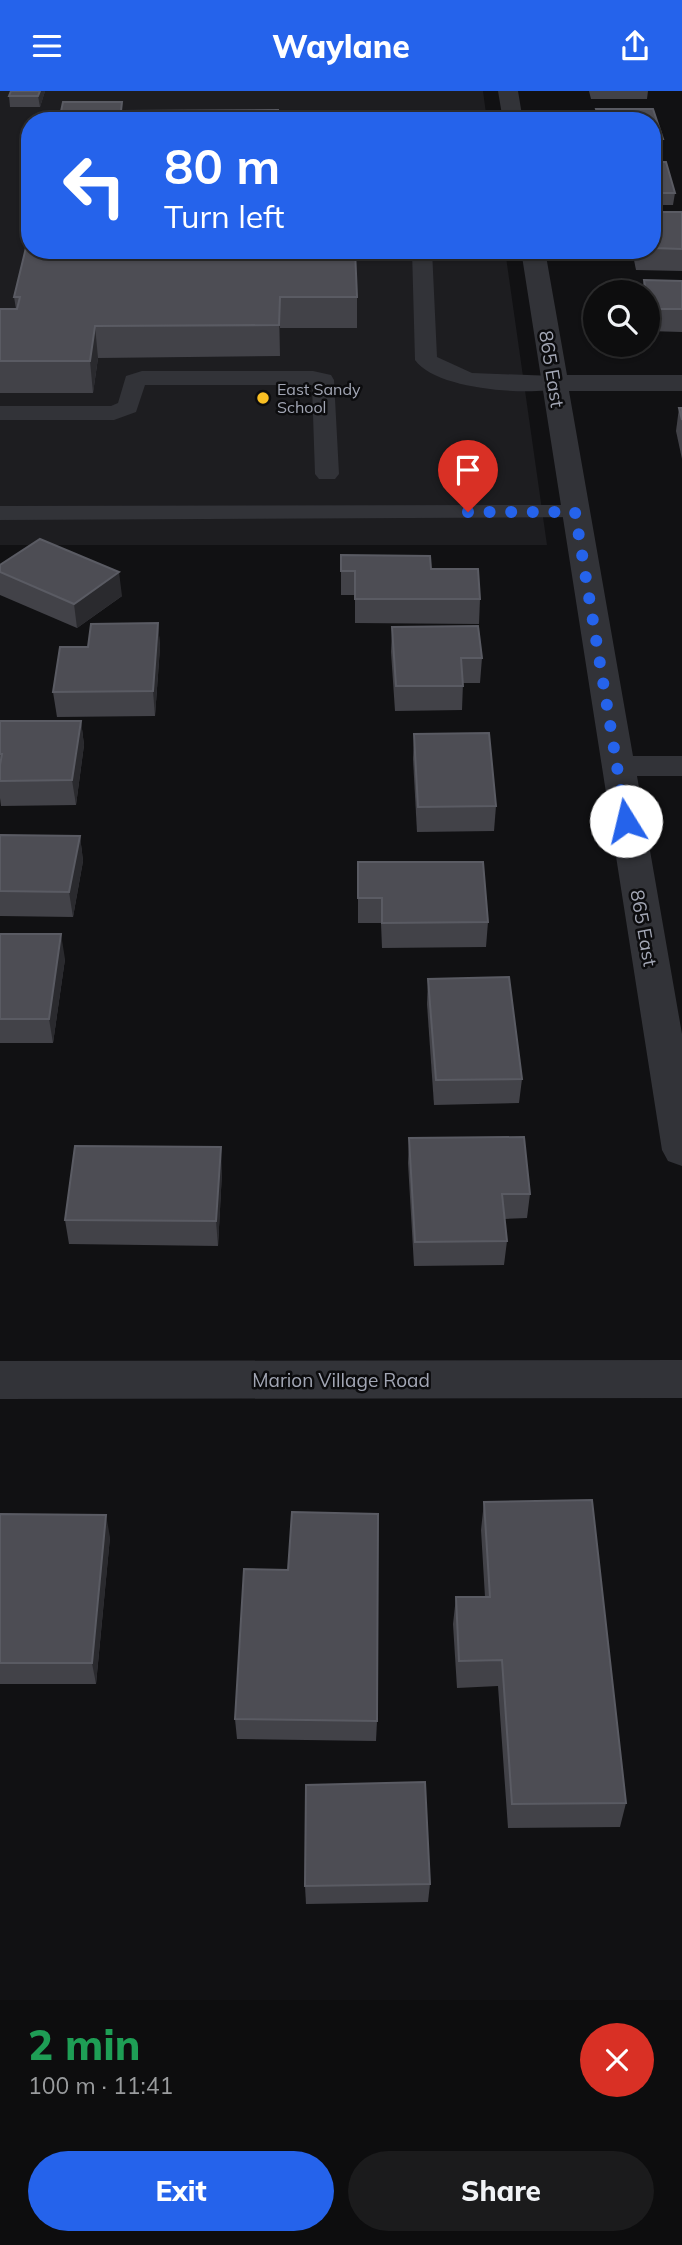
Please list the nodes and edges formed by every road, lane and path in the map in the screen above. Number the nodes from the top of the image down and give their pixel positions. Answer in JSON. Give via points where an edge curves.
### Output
{"nodes":[{"id":1,"x":508,"y":91,"type":"edge"},
{"id":2,"x":415,"y":100,"type":"dead end"},
{"id":3,"x":416,"y":112,"type":"edge"},
{"id":4,"x":512,"y":112,"type":"edge"},
{"id":5,"x":422,"y":259,"type":"edge"},
{"id":6,"x":534,"y":259,"type":"edge"},
{"id":7,"x":554,"y":383,"type":"junction"},
{"id":8,"x":682,"y":383,"type":"edge"},
{"id":9,"x":0,"y":413,"type":"edge"},
{"id":10,"x":327,"y":474,"type":"dead end"},
{"id":11,"x":575,"y":512,"type":"junction"},
{"id":12,"x":0,"y":513,"type":"edge"},
{"id":13,"x":617,"y":766,"type":"junction"},
{"id":14,"x":682,"y":766,"type":"edge"},
{"id":15,"x":682,"y":1150,"type":"edge"},
{"id":16,"x":682,"y":1379,"type":"edge"},
{"id":17,"x":0,"y":1380,"type":"edge"}],
"edges":[{"from":1,"to":4,"type":"street"},
{"from":2,"to":3,"type":"lane"},
{"from":5,"to":7,"type":"lane","via":[[426,360],[461,379]]},
{"from":6,"to":7,"type":"street","name":"865 East"},
{"from":7,"to":8,"type":"street"},
{"from":7,"to":11,"type":"street","name":"865 East"},
{"from":9,"to":10,"type":"lane","via":[[114,413],[128,407],[134,381],[142,377],[313,378],[323,380]]},
{"from":11,"to":12,"type":"lane"},
{"from":11,"to":13,"type":"street","name":"865 East"},
{"from":13,"to":14,"type":"street"},
{"from":13,"to":15,"type":"street","name":"865 East"},
{"from":16,"to":17,"type":"street","name":"Marion Village Road"}]}
